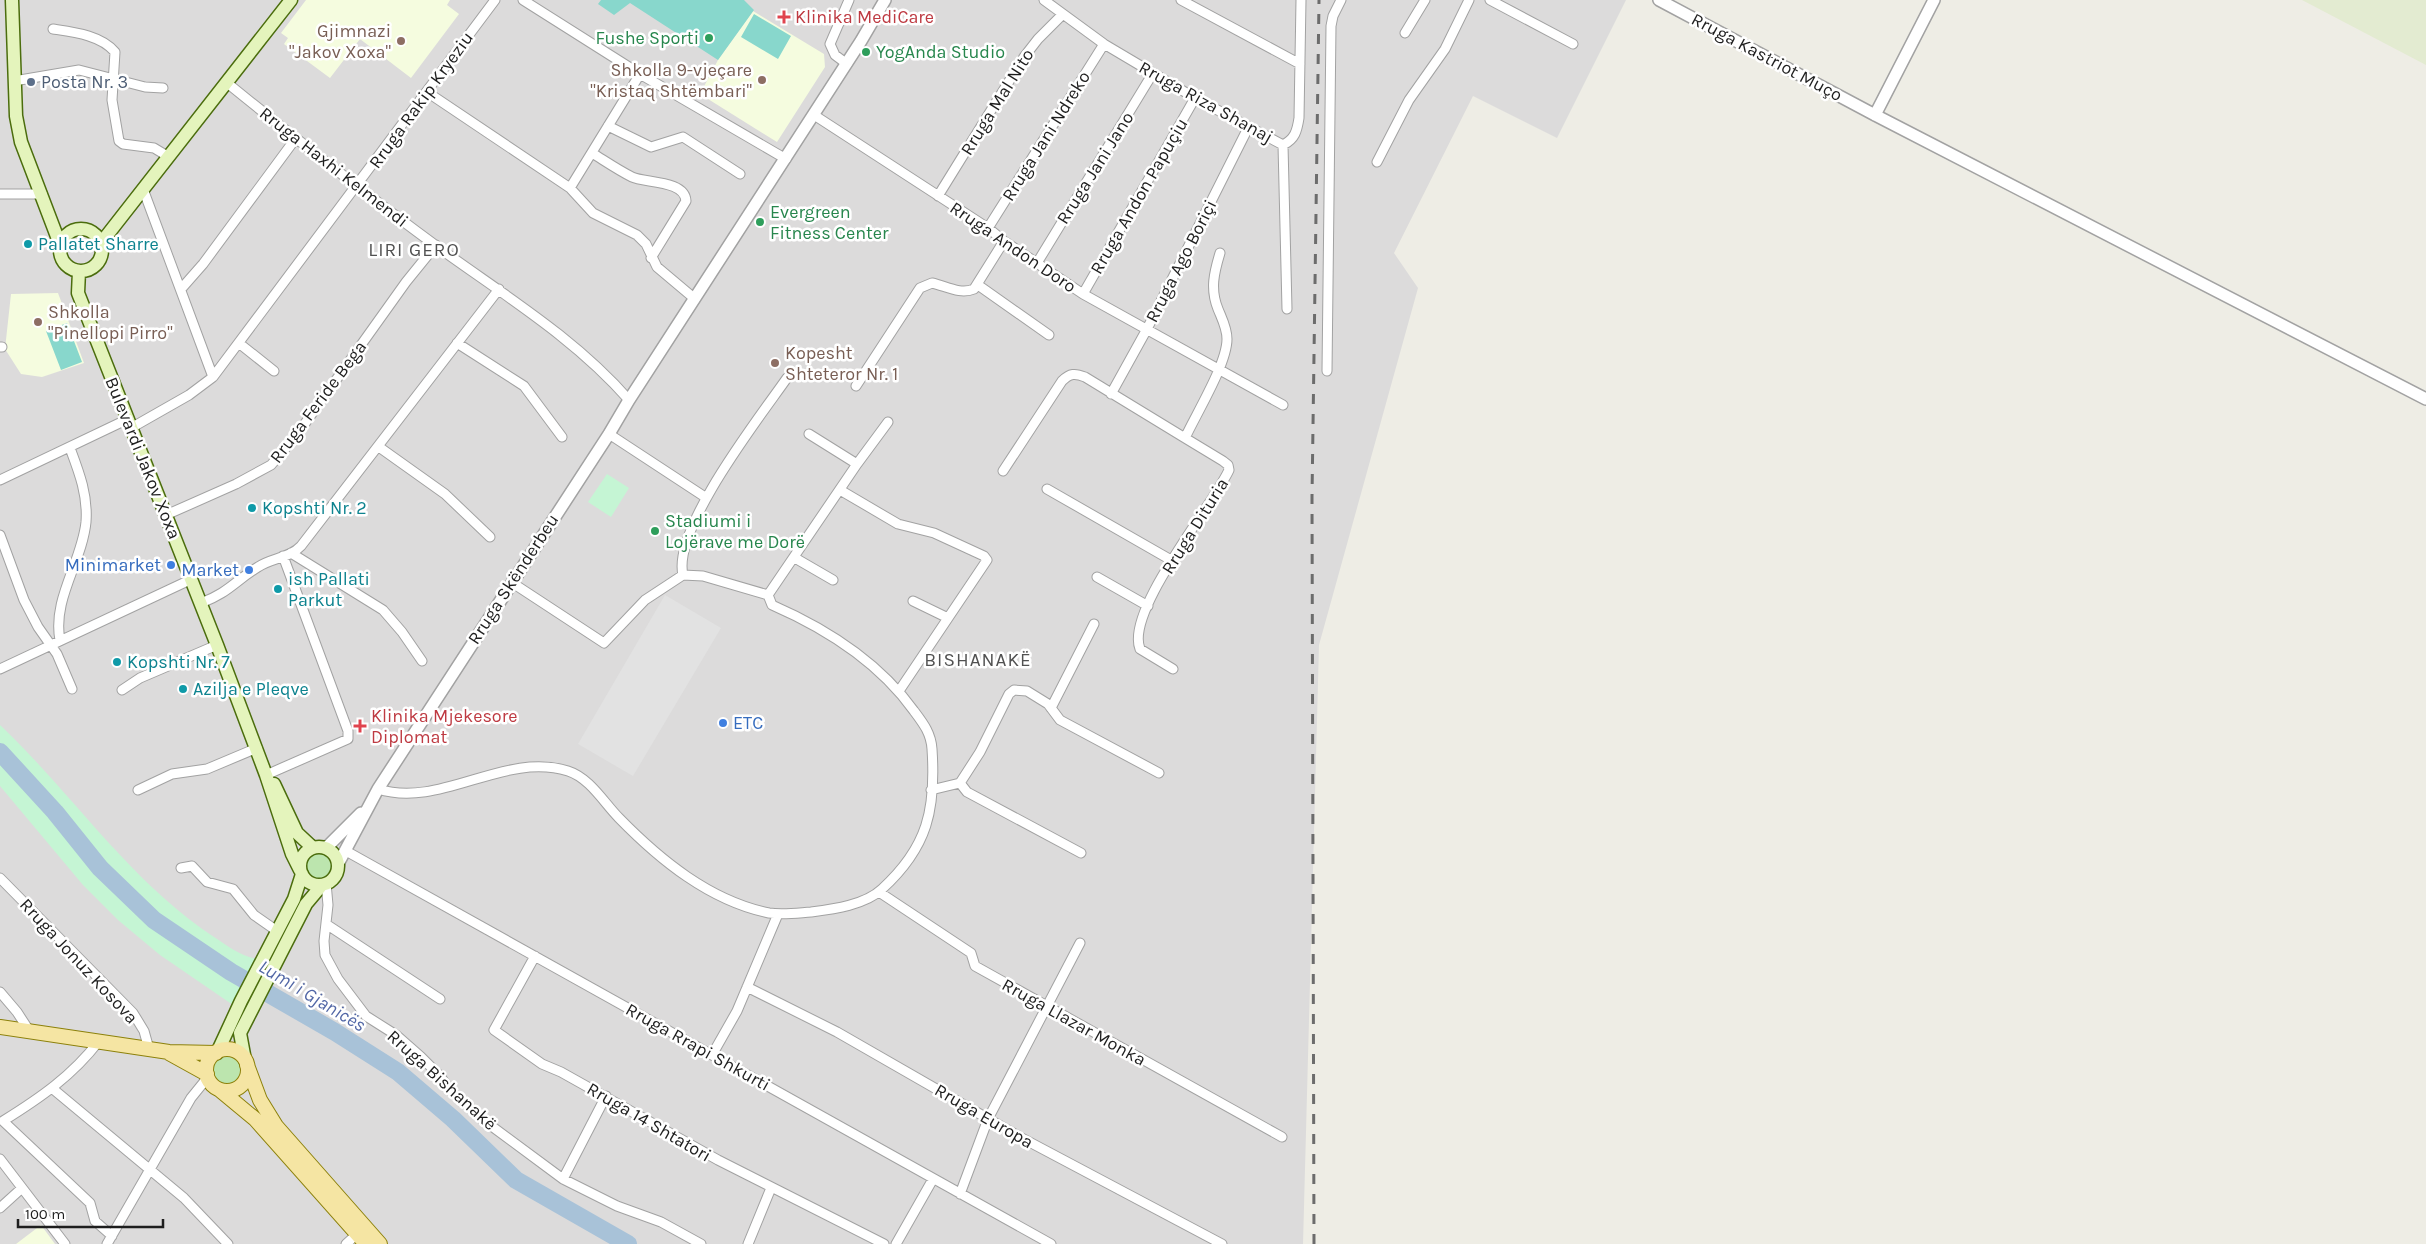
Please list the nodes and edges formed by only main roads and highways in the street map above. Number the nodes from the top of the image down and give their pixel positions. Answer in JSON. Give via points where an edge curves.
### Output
{"nodes":[{"id":1,"x":12,"y":0,"type":"edge"},
{"id":2,"x":291,"y":0,"type":"edge"},
{"id":3,"x":101,"y":243,"type":"junction"},
{"id":4,"x":61,"y":247,"type":"junction"},
{"id":5,"x":79,"y":271,"type":"junction"},
{"id":6,"x":266,"y":774,"type":"junction"},
{"id":7,"x":312,"y":848,"type":"junction"},
{"id":8,"x":301,"y":872,"type":"junction"},
{"id":9,"x":324,"y":884,"type":"junction"},
{"id":10,"x":263,"y":971,"type":"junction"},
{"id":11,"x":246,"y":1004,"type":"junction"},
{"id":12,"x":0,"y":1028,"type":"edge"},
{"id":13,"x":168,"y":1052,"type":"junction"},
{"id":14,"x":216,"y":1053,"type":"junction"},
{"id":15,"x":246,"y":1063,"type":"junction"},
{"id":16,"x":208,"y":1076,"type":"junction"},
{"id":17,"x":220,"y":1090,"type":"junction"},
{"id":18,"x":362,"y":1239,"type":"edge"},
{"id":19,"x":380,"y":1244,"type":"edge"}],
"edges":[{"from":1,"to":4,"type":"main road","via":[[16,116],[21,142]]},
{"from":2,"to":3,"type":"main road"},
{"from":3,"to":4,"type":"main road","via":[[94,234],[79,230],[65,237]]},
{"from":3,"to":5,"type":"main road","via":[[98,263]]},
{"from":4,"to":5,"type":"main road","via":[[65,263]]},
{"from":5,"to":6,"type":"main road","name":"Bulevardi Jakov Xoxa","via":[[78,293]]},
{"from":6,"to":7,"type":"main road","name":"Bulevardi Jakov Xoxa","via":[[279,793],[297,833]]},
{"from":6,"to":8,"type":"main road","name":"Bulevardi Jakov Xoxa"},
{"from":7,"to":8,"type":"main road","via":[[302,856]]},
{"from":7,"to":9,"type":"main road","via":[[326,848],[333,852],[338,864],[336,876]]},
{"from":8,"to":9,"type":"main road","via":[[312,884]]},
{"from":8,"to":10,"type":"main road","via":[[299,888],[277,931]]},
{"from":9,"to":10,"type":"main road","via":[[306,904]]},
{"from":10,"to":11,"type":"main road"},
{"from":11,"to":14,"type":"main road"},
{"from":11,"to":15,"type":"main road","via":[[240,1033]]},
{"from":12,"to":13,"type":"main road"},
{"from":13,"to":14,"type":"main road"},
{"from":13,"to":16,"type":"main road"},
{"from":14,"to":15,"type":"main road","via":[[232,1050],[240,1054]]},
{"from":14,"to":16,"type":"main road","via":[[208,1063]]},
{"from":15,"to":17,"type":"main road","via":[[247,1075],[241,1086],[230,1091]]},
{"from":15,"to":19,"type":"main road","via":[[260,1100],[276,1126]]},
{"from":16,"to":17,"type":"main road"},
{"from":17,"to":18,"type":"main road","via":[[255,1119]]}]}
